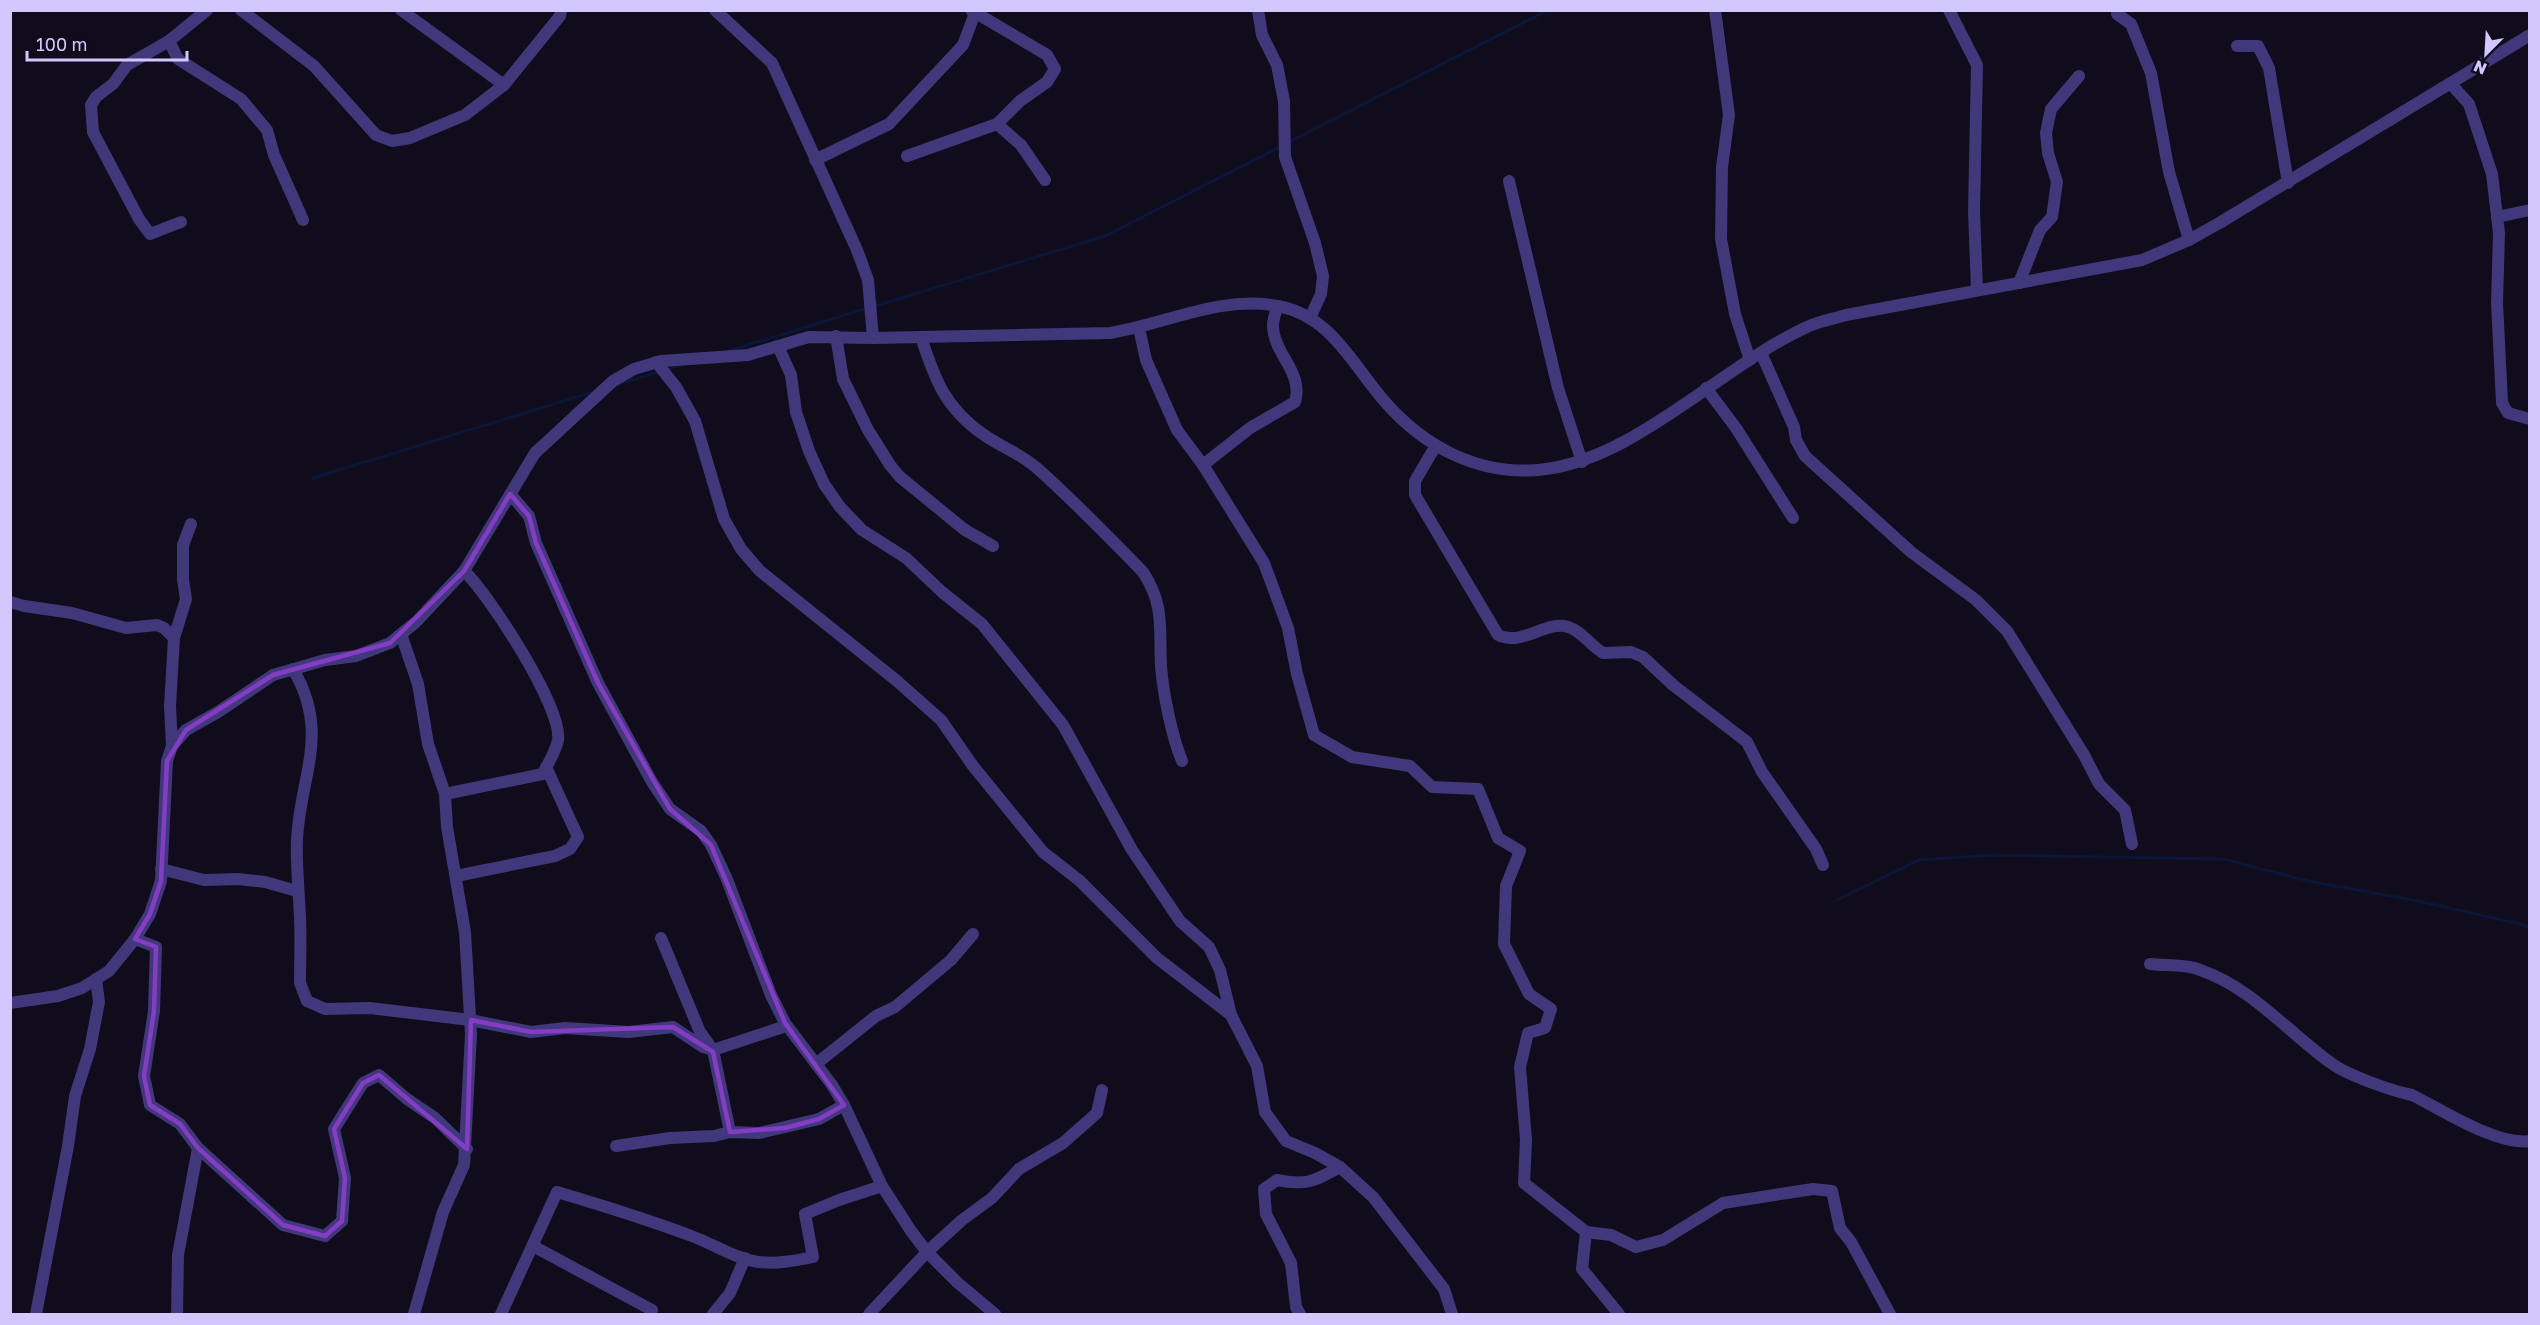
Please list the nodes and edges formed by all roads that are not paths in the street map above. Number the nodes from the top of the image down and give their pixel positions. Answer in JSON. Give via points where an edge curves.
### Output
{"nodes":[{"id":1,"x":207,"y":10,"type":"edge"},
{"id":2,"x":241,"y":10,"type":"edge"},
{"id":3,"x":401,"y":10,"type":"edge"},
{"id":4,"x":561,"y":10,"type":"edge"},
{"id":5,"x":715,"y":10,"type":"edge"},
{"id":6,"x":1258,"y":10,"type":"edge"},
{"id":7,"x":1715,"y":10,"type":"edge"},
{"id":8,"x":1949,"y":10,"type":"edge"},
{"id":9,"x":973,"y":12,"type":"edge"},
{"id":10,"x":2117,"y":14,"type":"dead end"},
{"id":11,"x":2529,"y":35,"type":"edge"},
{"id":12,"x":169,"y":41,"type":"junction"},
{"id":13,"x":2237,"y":46,"type":"dead end"},
{"id":14,"x":2079,"y":76,"type":"dead end"},
{"id":15,"x":2450,"y":84,"type":"junction"},
{"id":16,"x":504,"y":85,"type":"junction"},
{"id":17,"x":996,"y":124,"type":"junction"},
{"id":18,"x":906,"y":156,"type":"dead end"},
{"id":19,"x":815,"y":160,"type":"junction"},
{"id":20,"x":1045,"y":180,"type":"dead end"},
{"id":21,"x":1509,"y":181,"type":"dead end"},
{"id":22,"x":2288,"y":183,"type":"junction"},
{"id":23,"x":2529,"y":210,"type":"edge"},
{"id":24,"x":2497,"y":217,"type":"junction"},
{"id":25,"x":303,"y":220,"type":"dead end"},
{"id":26,"x":181,"y":222,"type":"dead end"},
{"id":27,"x":2190,"y":240,"type":"junction"},
{"id":28,"x":2019,"y":283,"type":"junction"},
{"id":29,"x":1977,"y":290,"type":"junction"},
{"id":30,"x":1278,"y":306,"type":"junction"},
{"id":31,"x":1311,"y":318,"type":"junction"},
{"id":32,"x":1139,"y":328,"type":"junction"},
{"id":33,"x":836,"y":336,"type":"junction"},
{"id":34,"x":921,"y":337,"type":"junction"},
{"id":35,"x":873,"y":338,"type":"junction"},
{"id":36,"x":778,"y":346,"type":"junction"},
{"id":37,"x":1756,"y":357,"type":"junction"},
{"id":38,"x":656,"y":362,"type":"junction"},
{"id":39,"x":1706,"y":388,"type":"junction"},
{"id":40,"x":2529,"y":419,"type":"edge"},
{"id":41,"x":1435,"y":447,"type":"junction"},
{"id":42,"x":1582,"y":462,"type":"junction"},
{"id":43,"x":1203,"y":465,"type":"junction"},
{"id":44,"x":510,"y":494,"type":"junction"},
{"id":45,"x":1793,"y":518,"type":"dead end"},
{"id":46,"x":191,"y":524,"type":"dead end"},
{"id":47,"x":993,"y":546,"type":"dead end"},
{"id":48,"x":464,"y":571,"type":"junction"},
{"id":49,"x":10,"y":602,"type":"edge"},
{"id":50,"x":401,"y":634,"type":"junction"},
{"id":51,"x":174,"y":638,"type":"junction"},
{"id":52,"x":293,"y":669,"type":"junction"},
{"id":53,"x":172,"y":746,"type":"junction"},
{"id":54,"x":1182,"y":761,"type":"dead end"},
{"id":55,"x":546,"y":767,"type":"junction"},
{"id":56,"x":445,"y":794,"type":"junction"},
{"id":57,"x":2132,"y":844,"type":"dead end"},
{"id":58,"x":1823,"y":865,"type":"dead end"},
{"id":59,"x":161,"y":869,"type":"junction"},
{"id":60,"x":456,"y":876,"type":"junction"},
{"id":61,"x":297,"y":891,"type":"junction"},
{"id":62,"x":973,"y":934,"type":"dead end"},
{"id":63,"x":661,"y":938,"type":"dead end"},
{"id":64,"x":135,"y":939,"type":"junction"},
{"id":65,"x":2150,"y":964,"type":"dead end"},
{"id":66,"x":96,"y":979,"type":"junction"},
{"id":67,"x":10,"y":1003,"type":"edge"},
{"id":68,"x":1231,"y":1015,"type":"junction"},
{"id":69,"x":470,"y":1020,"type":"junction"},
{"id":70,"x":786,"y":1026,"type":"junction"},
{"id":71,"x":712,"y":1050,"type":"junction"},
{"id":72,"x":816,"y":1064,"type":"junction"},
{"id":73,"x":1102,"y":1090,"type":"dead end"},
{"id":74,"x":844,"y":1105,"type":"junction"},
{"id":75,"x":730,"y":1132,"type":"junction"},
{"id":76,"x":2529,"y":1141,"type":"edge"},
{"id":77,"x":616,"y":1146,"type":"dead end"},
{"id":78,"x":198,"y":1148,"type":"junction"},
{"id":79,"x":467,"y":1149,"type":"junction"},
{"id":80,"x":1340,"y":1167,"type":"junction"},
{"id":81,"x":882,"y":1186,"type":"junction"},
{"id":82,"x":1586,"y":1232,"type":"junction"},
{"id":83,"x":533,"y":1246,"type":"junction"},
{"id":84,"x":927,"y":1252,"type":"junction"},
{"id":85,"x":745,"y":1258,"type":"junction"},
{"id":86,"x":652,"y":1310,"type":"dead end"},
{"id":87,"x":989,"y":1313,"type":"edge"},
{"id":88,"x":36,"y":1314,"type":"edge"},
{"id":89,"x":177,"y":1314,"type":"edge"},
{"id":90,"x":414,"y":1314,"type":"edge"},
{"id":91,"x":501,"y":1314,"type":"edge"},
{"id":92,"x":713,"y":1314,"type":"edge"},
{"id":93,"x":869,"y":1314,"type":"edge"},
{"id":94,"x":1300,"y":1314,"type":"edge"},
{"id":95,"x":1452,"y":1314,"type":"edge"},
{"id":96,"x":1619,"y":1314,"type":"edge"},
{"id":97,"x":1890,"y":1314,"type":"edge"}],
"edges":[{"from":1,"to":12,"type":"street"},
{"from":2,"to":16,"type":"street","via":[[314,66],[376,135],[392,141],[410,138],[465,115]]},
{"from":3,"to":16,"type":"street"},
{"from":4,"to":16,"type":"street"},
{"from":5,"to":19,"type":"street","via":[[772,63]]},
{"from":6,"to":31,"type":"street","via":[[1262,34],[1277,65],[1284,101],[1285,156],[1323,276],[1321,294]]},
{"from":7,"to":37,"type":"street","via":[[1729,115],[1722,167],[1721,239],[1735,314]]},
{"from":8,"to":29,"type":"street","via":[[1977,65]]},
{"from":9,"to":17,"type":"street","via":[[1047,56],[1055,69],[1047,81]]},
{"from":9,"to":19,"type":"street","via":[[963,45],[890,124]]},
{"from":10,"to":27,"type":"street","via":[[2132,24],[2151,73],[2169,172]]},
{"from":11,"to":15,"type":"street"},
{"from":12,"to":25,"type":"street","via":[[178,59],[241,99],[267,129],[274,155]]},
{"from":12,"to":26,"type":"street","via":[[127,65],[93,101],[91,122],[148,232],[153,234]]},
{"from":13,"to":22,"type":"street","via":[[2258,46],[2269,68]]},
{"from":14,"to":28,"type":"street","via":[[2051,109],[2046,133],[2057,182],[2052,217],[2040,230]]},
{"from":15,"to":22,"type":"street"},
{"from":15,"to":24,"type":"street","via":[[2469,104],[2492,174]]},
{"from":17,"to":18,"type":"street"},
{"from":17,"to":20,"type":"street","via":[[1021,145]]},
{"from":19,"to":35,"type":"street","via":[[868,280]]},
{"from":21,"to":42,"type":"street","via":[[1558,388]]},
{"from":22,"to":27,"type":"street"},
{"from":23,"to":24,"type":"street"},
{"from":24,"to":40,"type":"street","via":[[2502,403],[2508,413]]},
{"from":27,"to":28,"type":"street","via":[[2142,260]]},
{"from":28,"to":29,"type":"street"},
{"from":29,"to":37,"type":"street","via":[[1808,326]]},
{"from":30,"to":31,"type":"street"},
{"from":30,"to":32,"type":"street","via":[[1224,304]]},
{"from":30,"to":43,"type":"street","via":[[1273,325],[1297,380],[1295,402],[1250,428]]},
{"from":31,"to":41,"type":"street","via":[[1338,341],[1386,404]]},
{"from":32,"to":34,"type":"street","via":[[1110,333]]},
{"from":32,"to":43,"type":"street","via":[[1146,360],[1177,430]]},
{"from":33,"to":35,"type":"street"},
{"from":33,"to":36,"type":"street","via":[[809,337]]},
{"from":33,"to":47,"type":"street","via":[[843,379],[890,465],[965,530]]},
{"from":34,"to":35,"type":"street"},
{"from":34,"to":54,"type":"street","via":[[942,394],[969,423],[1036,468],[1143,572],[1153,588],[1158,601],[1161,669]]},
{"from":36,"to":38,"type":"street","via":[[748,355]]},
{"from":36,"to":68,"type":"street","via":[[790,375],[796,412],[824,484],[862,530],[906,558],[982,624],[1063,725],[1131,850],[1180,921],[1209,947],[1220,970]]},
{"from":37,"to":39,"type":"street"},
{"from":37,"to":57,"type":"street","via":[[1794,427],[1805,456],[1911,552],[1976,600],[2007,631],[2099,784],[2126,810]]},
{"from":38,"to":44,"type":"street","via":[[613,381],[535,453]]},
{"from":38,"to":68,"type":"street","via":[[676,387],[695,422],[724,519],[741,549],[760,571],[941,720],[1043,852],[1080,881],[1156,958]]},
{"from":39,"to":42,"type":"street","via":[[1616,446]]},
{"from":39,"to":45,"type":"street"},
{"from":41,"to":42,"type":"street","via":[[1477,464],[1511,469],[1537,470]]},
{"from":41,"to":58,"type":"street","via":[[1415,481],[1415,495],[1498,635],[1512,640],[1561,626],[1576,631],[1603,653],[1631,652],[1642,657],[1747,742],[1762,772]]},
{"from":43,"to":82,"type":"street","via":[[1264,563],[1288,628],[1314,735],[1352,757],[1410,766],[1432,787],[1478,789],[1498,838],[1520,851],[1506,886],[1504,944],[1529,994],[1551,1009],[1545,1028],[1528,1033],[1520,1067],[1526,1140],[1524,1183]]},
{"from":44,"to":48,"type":"street"},
{"from":44,"to":70,"type":"street","via":[[529,516],[536,543],[598,683],[652,782],[670,809],[711,844]]},
{"from":46,"to":51,"type":"street","via":[[183,545],[186,599]]},
{"from":48,"to":50,"type":"street"},
{"from":48,"to":55,"type":"street","via":[[506,627],[552,712],[558,738]]},
{"from":49,"to":51,"type":"street","via":[[126,628],[157,626]]},
{"from":50,"to":52,"type":"street","via":[[390,643],[356,656]]},
{"from":50,"to":56,"type":"street","via":[[418,684],[428,744]]},
{"from":51,"to":53,"type":"street"},
{"from":52,"to":53,"type":"street","via":[[273,675],[186,730]]},
{"from":52,"to":61,"type":"street","via":[[302,685],[310,718],[312,750],[297,836]]},
{"from":53,"to":59,"type":"street","via":[[167,761]]},
{"from":55,"to":56,"type":"street","via":[[543,774]]},
{"from":55,"to":60,"type":"street","via":[[579,837],[570,849]]},
{"from":56,"to":60,"type":"street"},
{"from":59,"to":61,"type":"street","via":[[204,880],[265,882]]},
{"from":59,"to":64,"type":"street","via":[[150,914]]},
{"from":60,"to":69,"type":"street","via":[[465,932]]},
{"from":61,"to":69,"type":"street","via":[[300,983],[307,1001],[325,1009],[370,1008]]},
{"from":62,"to":72,"type":"street","via":[[951,960]]},
{"from":63,"to":71,"type":"street","via":[[700,1032]]},
{"from":64,"to":66,"type":"street","via":[[109,971]]},
{"from":64,"to":78,"type":"street","via":[[156,947],[154,1011],[144,1076],[150,1105],[180,1124]]},
{"from":65,"to":76,"type":"street","via":[[2198,969],[2223,980],[2333,1065],[2412,1095],[2496,1137],[2512,1142]]},
{"from":66,"to":67,"type":"street","via":[[58,996]]},
{"from":66,"to":88,"type":"street","via":[[99,1002],[75,1096]]},
{"from":68,"to":80,"type":"street","via":[[1257,1066],[1265,1112],[1286,1141]]},
{"from":69,"to":71,"type":"street","via":[[531,1032],[565,1028],[629,1032],[673,1027]]},
{"from":69,"to":79,"type":"street"},
{"from":70,"to":71,"type":"street"},
{"from":70,"to":72,"type":"street"},
{"from":71,"to":75,"type":"street"},
{"from":72,"to":74,"type":"street"},
{"from":73,"to":84,"type":"street","via":[[1097,1113],[1063,1143],[1019,1169],[992,1198]]},
{"from":74,"to":75,"type":"street","via":[[819,1119],[785,1128],[759,1133]]},
{"from":74,"to":81,"type":"street"},
{"from":75,"to":77,"type":"street"},
{"from":78,"to":79,"type":"street","via":[[283,1225],[325,1236],[342,1221],[345,1178],[334,1129],[363,1083],[379,1075],[435,1118]]},
{"from":78,"to":89,"type":"street","via":[[178,1255]]},
{"from":79,"to":90,"type":"street","via":[[461,1175],[443,1212]]},
{"from":80,"to":94,"type":"street","via":[[1299,1184],[1277,1180],[1264,1189],[1266,1214],[1291,1263]]},
{"from":80,"to":95,"type":"street","via":[[1373,1197],[1444,1288]]},
{"from":81,"to":84,"type":"street"},
{"from":81,"to":85,"type":"street","via":[[805,1214],[813,1257],[783,1263]]},
{"from":82,"to":96,"type":"street","via":[[1582,1269]]},
{"from":82,"to":97,"type":"street","via":[[1611,1235],[1636,1247],[1663,1240],[1723,1203],[1813,1189],[1832,1191],[1839,1227]]},
{"from":83,"to":85,"type":"street","via":[[557,1192],[673,1229]]},
{"from":83,"to":86,"type":"street"},
{"from":83,"to":91,"type":"street"},
{"from":84,"to":87,"type":"street"},
{"from":84,"to":93,"type":"street"},
{"from":85,"to":92,"type":"street","via":[[730,1293]]}]}
